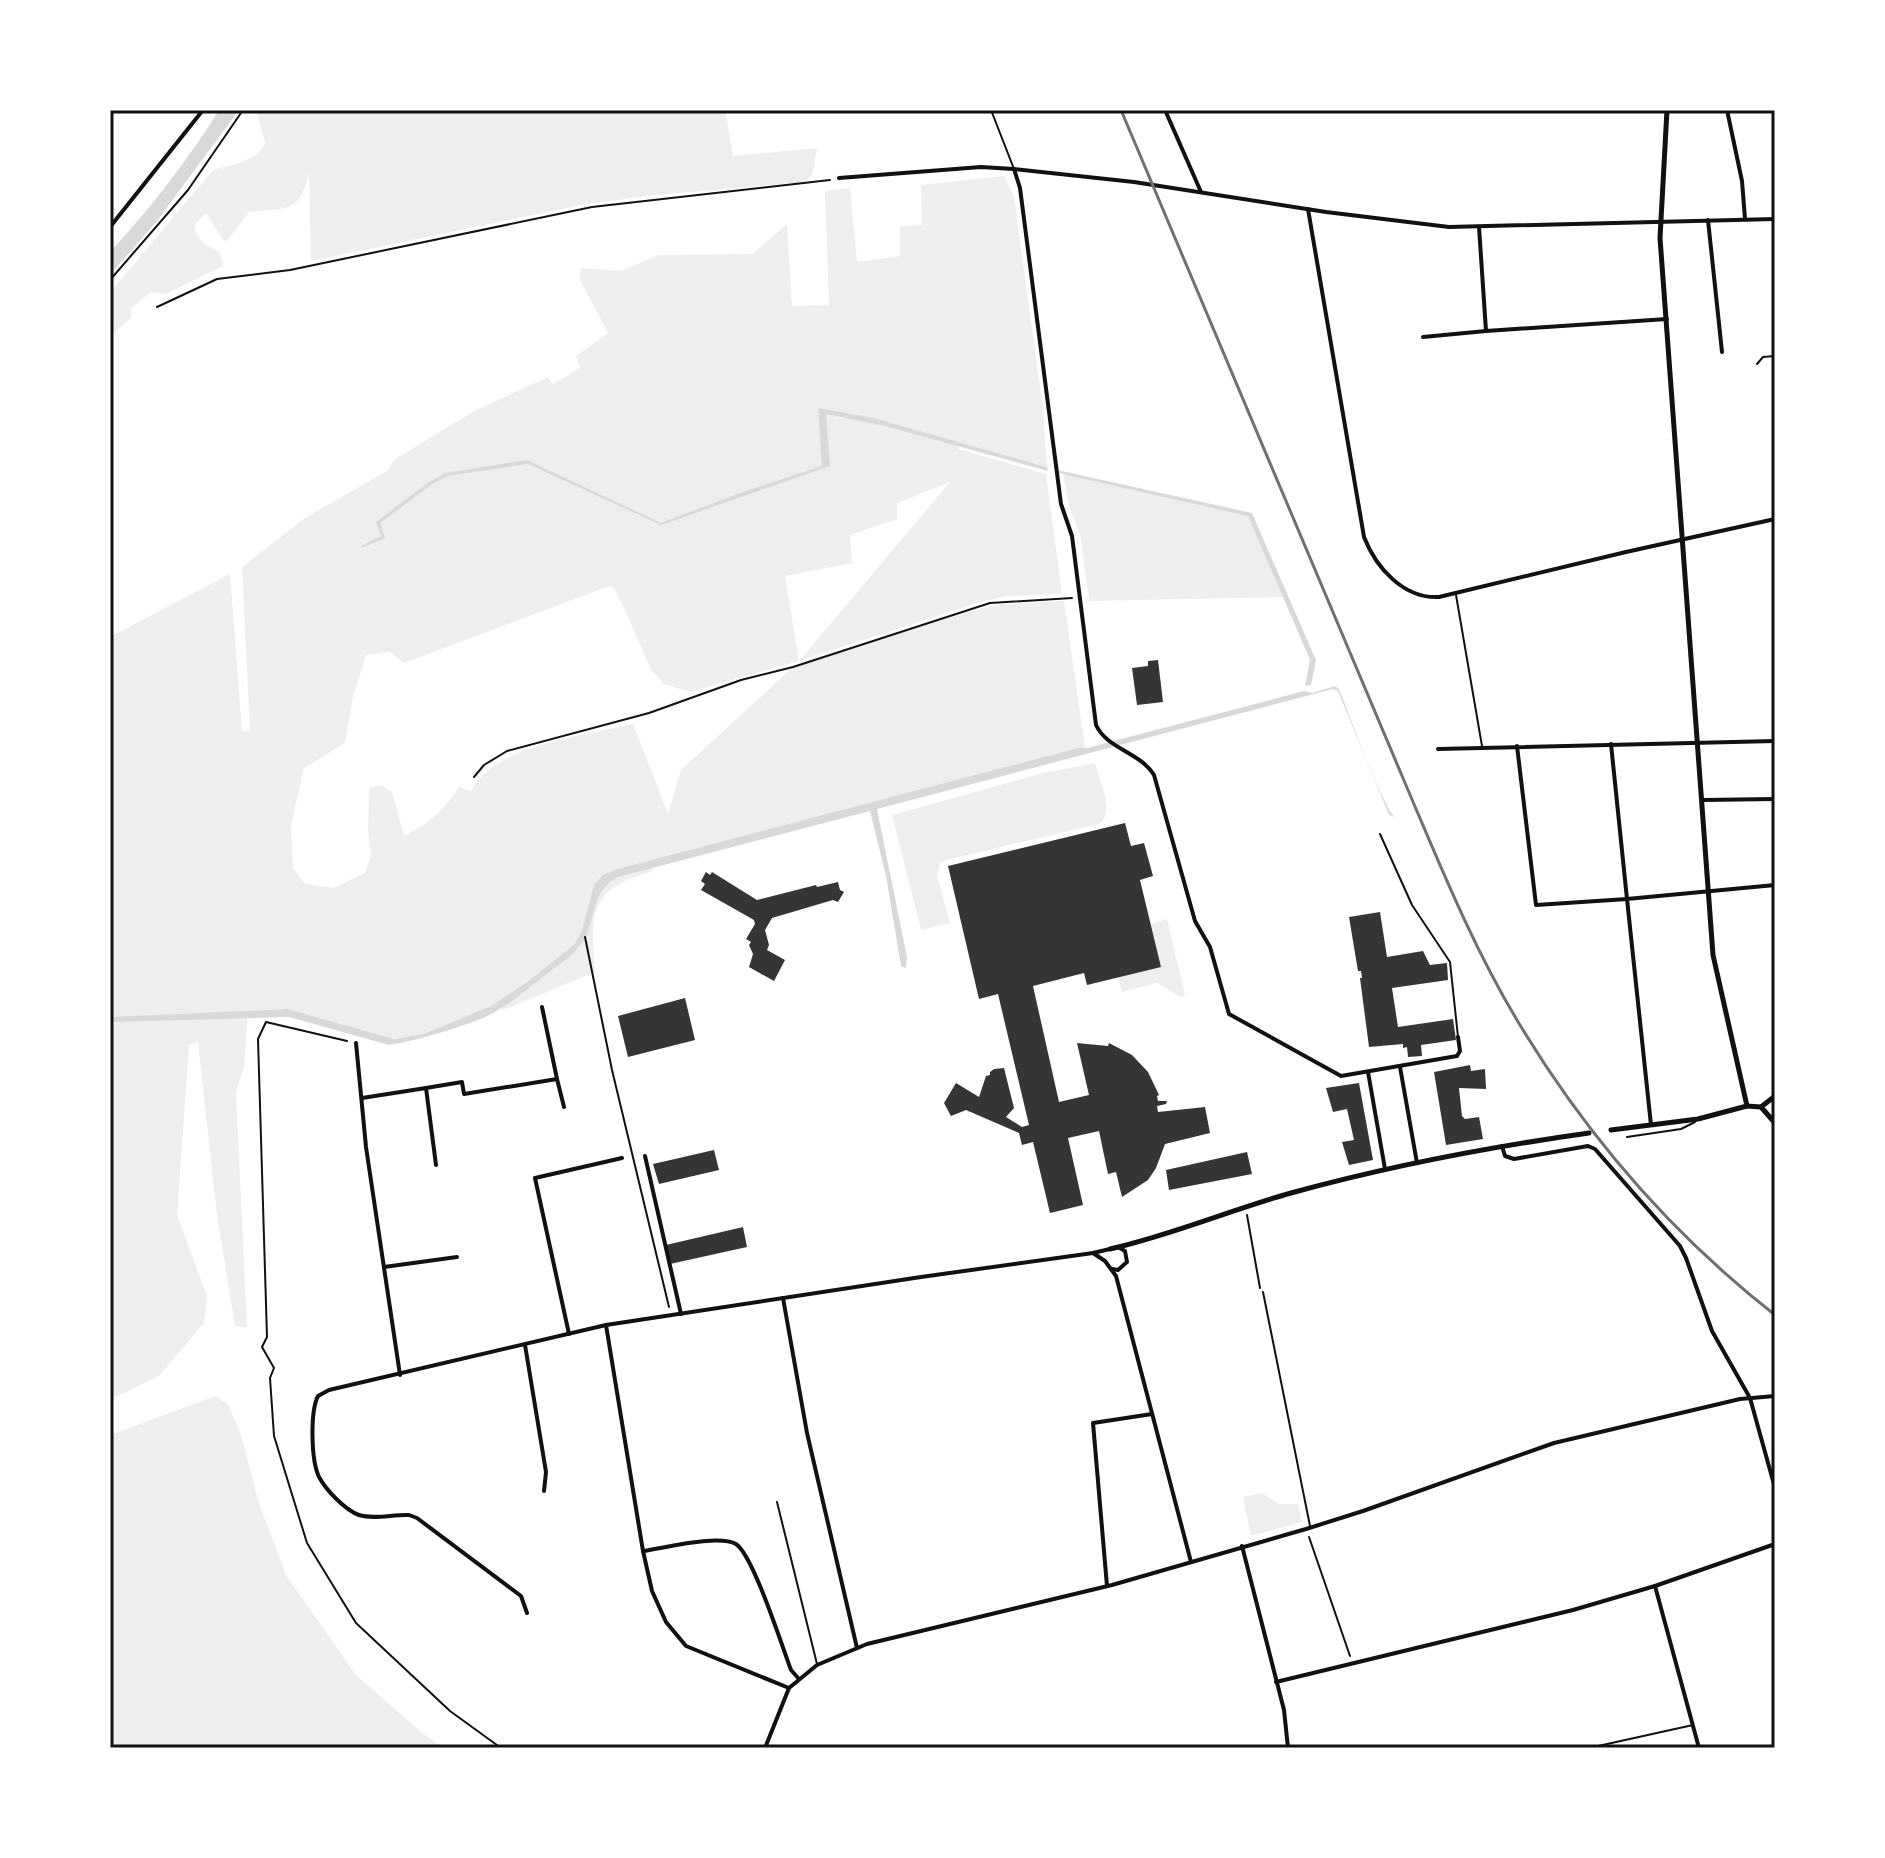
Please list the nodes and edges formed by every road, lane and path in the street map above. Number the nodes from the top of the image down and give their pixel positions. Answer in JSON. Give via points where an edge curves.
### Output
{"nodes":[{"id":1,"x":203,"y":110,"type":"edge"},
{"id":2,"x":243,"y":110,"type":"edge"},
{"id":3,"x":991,"y":110,"type":"edge"},
{"id":4,"x":1165,"y":110,"type":"edge"},
{"id":5,"x":1667,"y":110,"type":"edge"},
{"id":6,"x":1727,"y":110,"type":"edge"},
{"id":7,"x":1014,"y":169,"type":"junction"},
{"id":8,"x":839,"y":178,"type":"joint"},
{"id":9,"x":1201,"y":192,"type":"junction"},
{"id":10,"x":1308,"y":209,"type":"junction"},
{"id":11,"x":1745,"y":219,"type":"junction"},
{"id":12,"x":1775,"y":219,"type":"edge"},
{"id":13,"x":1708,"y":220,"type":"junction"},
{"id":14,"x":1660,"y":222,"type":"junction"},
{"id":15,"x":110,"y":227,"type":"edge"},
{"id":16,"x":1479,"y":227,"type":"junction"},
{"id":17,"x":110,"y":280,"type":"edge"},
{"id":18,"x":157,"y":307,"type":"dead end"},
{"id":19,"x":1667,"y":319,"type":"junction"},
{"id":20,"x":1486,"y":331,"type":"junction"},
{"id":21,"x":1423,"y":337,"type":"dead end"},
{"id":22,"x":1722,"y":352,"type":"dead end"},
{"id":23,"x":1775,"y":356,"type":"edge"},
{"id":24,"x":1757,"y":364,"type":"dead end"},
{"id":25,"x":1775,"y":519,"type":"edge"},
{"id":26,"x":1683,"y":538,"type":"junction"},
{"id":27,"x":1455,"y":593,"type":"junction"},
{"id":28,"x":1080,"y":598,"type":"junction"},
{"id":29,"x":1775,"y":741,"type":"edge"},
{"id":30,"x":1698,"y":743,"type":"junction"},
{"id":31,"x":1611,"y":744,"type":"junction"},
{"id":32,"x":1517,"y":746,"type":"junction"},
{"id":33,"x":1483,"y":747,"type":"junction"},
{"id":34,"x":1438,"y":749,"type":"dead end"},
{"id":35,"x":474,"y":777,"type":"dead end"},
{"id":36,"x":1775,"y":799,"type":"edge"},
{"id":37,"x":1703,"y":800,"type":"junction"},
{"id":38,"x":1380,"y":834,"type":"dead end"},
{"id":39,"x":1775,"y":885,"type":"edge"},
{"id":40,"x":1709,"y":891,"type":"junction"},
{"id":41,"x":1627,"y":899,"type":"junction"},
{"id":42,"x":585,"y":937,"type":"dead end"},
{"id":43,"x":542,"y":1007,"type":"dead end"},
{"id":44,"x":1458,"y":1037,"type":"joint"},
{"id":45,"x":356,"y":1043,"type":"joint"},
{"id":46,"x":1400,"y":1067,"type":"junction"},
{"id":47,"x":1368,"y":1072,"type":"junction"},
{"id":48,"x":557,"y":1079,"type":"junction"},
{"id":49,"x":426,"y":1088,"type":"junction"},
{"id":50,"x":1775,"y":1096,"type":"edge"},
{"id":51,"x":362,"y":1098,"type":"junction"},
{"id":52,"x":1747,"y":1106,"type":"junction"},
{"id":53,"x":564,"y":1107,"type":"dead end"},
{"id":54,"x":1761,"y":1107,"type":"junction"},
{"id":55,"x":1698,"y":1119,"type":"junction"},
{"id":56,"x":1775,"y":1123,"type":"edge"},
{"id":57,"x":1651,"y":1125,"type":"junction"},
{"id":58,"x":1611,"y":1130,"type":"dead end"},
{"id":59,"x":1589,"y":1133,"type":"dead end"},
{"id":60,"x":1627,"y":1137,"type":"dead end"},
{"id":61,"x":1502,"y":1146,"type":"junction"},
{"id":62,"x":645,"y":1156,"type":"dead end"},
{"id":63,"x":622,"y":1158,"type":"dead end"},
{"id":64,"x":1417,"y":1163,"type":"junction"},
{"id":65,"x":436,"y":1165,"type":"dead end"},
{"id":66,"x":1385,"y":1169,"type":"junction"},
{"id":67,"x":1245,"y":1207,"type":"junction"},
{"id":68,"x":1135,"y":1244,"type":"junction"},
{"id":69,"x":1114,"y":1248,"type":"junction"},
{"id":70,"x":1093,"y":1253,"type":"junction"},
{"id":71,"x":1127,"y":1256,"type":"junction"},
{"id":72,"x":457,"y":1257,"type":"dead end"},
{"id":73,"x":1105,"y":1261,"type":"junction"},
{"id":74,"x":384,"y":1267,"type":"junction"},
{"id":75,"x":1123,"y":1267,"type":"junction"},
{"id":76,"x":1112,"y":1269,"type":"junction"},
{"id":77,"x":1118,"y":1283,"type":"junction"},
{"id":78,"x":1263,"y":1292,"type":"joint"},
{"id":79,"x":783,"y":1298,"type":"junction"},
{"id":80,"x":681,"y":1314,"type":"junction"},
{"id":81,"x":671,"y":1316,"type":"junction"},
{"id":82,"x":606,"y":1325,"type":"junction"},
{"id":83,"x":569,"y":1334,"type":"junction"},
{"id":84,"x":525,"y":1345,"type":"junction"},
{"id":85,"x":400,"y":1375,"type":"junction"},
{"id":86,"x":1775,"y":1396,"type":"edge"},
{"id":87,"x":1750,"y":1398,"type":"junction"},
{"id":88,"x":1152,"y":1414,"type":"junction"},
{"id":89,"x":1775,"y":1488,"type":"edge"},
{"id":90,"x":544,"y":1491,"type":"dead end"},
{"id":91,"x":777,"y":1502,"type":"dead end"},
{"id":92,"x":1308,"y":1528,"type":"junction"},
{"id":93,"x":1775,"y":1544,"type":"edge"},
{"id":94,"x":1242,"y":1546,"type":"junction"},
{"id":95,"x":643,"y":1551,"type":"junction"},
{"id":96,"x":1191,"y":1562,"type":"junction"},
{"id":97,"x":1107,"y":1586,"type":"junction"},
{"id":98,"x":1655,"y":1586,"type":"junction"},
{"id":99,"x":527,"y":1613,"type":"dead end"},
{"id":100,"x":857,"y":1648,"type":"junction"},
{"id":101,"x":1352,"y":1664,"type":"junction"},
{"id":102,"x":817,"y":1665,"type":"junction"},
{"id":103,"x":799,"y":1679,"type":"junction"},
{"id":104,"x":1276,"y":1682,"type":"junction"},
{"id":105,"x":789,"y":1688,"type":"junction"},
{"id":106,"x":1693,"y":1725,"type":"junction"},
{"id":107,"x":501,"y":1748,"type":"edge"},
{"id":108,"x":765,"y":1748,"type":"edge"},
{"id":109,"x":1288,"y":1748,"type":"edge"},
{"id":110,"x":1589,"y":1748,"type":"edge"},
{"id":111,"x":1699,"y":1748,"type":"edge"}],
"edges":[{"from":1,"to":15,"type":"street"},
{"from":2,"to":17,"type":"path","via":[[188,190]]},
{"from":3,"to":7,"type":"lane"},
{"from":4,"to":9,"type":"street"},
{"from":5,"to":14,"type":"street"},
{"from":6,"to":11,"type":"street"},
{"from":7,"to":8,"type":"street"},
{"from":7,"to":9,"type":"street"},
{"from":7,"to":28,"type":"street","via":[[1061,504],[1072,536]]},
{"from":8,"to":18,"type":"path","via":[[592,207],[290,270],[217,279]]},
{"from":9,"to":10,"type":"street"},
{"from":10,"to":16,"type":"street"},
{"from":10,"to":27,"type":"street","via":[[1364,537],[1376,562],[1396,582],[1422,596]]},
{"from":11,"to":12,"type":"street"},
{"from":11,"to":13,"type":"street"},
{"from":13,"to":14,"type":"street"},
{"from":13,"to":22,"type":"street"},
{"from":14,"to":16,"type":"street"},
{"from":14,"to":19,"type":"street"},
{"from":16,"to":20,"type":"street"},
{"from":19,"to":20,"type":"street"},
{"from":19,"to":26,"type":"street"},
{"from":20,"to":21,"type":"street"},
{"from":23,"to":24,"type":"lane"},
{"from":25,"to":26,"type":"street"},
{"from":26,"to":27,"type":"street"},
{"from":26,"to":30,"type":"street"},
{"from":27,"to":33,"type":"lane"},
{"from":28,"to":35,"type":"path","via":[[990,603],[649,713],[507,751]]},
{"from":28,"to":47,"type":"street","via":[[1096,725],[1154,775],[1195,921],[1210,947],[1229,1014],[1341,1076]]},
{"from":29,"to":30,"type":"street"},
{"from":30,"to":31,"type":"street"},
{"from":30,"to":37,"type":"street"},
{"from":31,"to":32,"type":"street"},
{"from":31,"to":41,"type":"street"},
{"from":32,"to":33,"type":"street"},
{"from":32,"to":41,"type":"street","via":[[1536,905]]},
{"from":33,"to":34,"type":"street"},
{"from":36,"to":37,"type":"street"},
{"from":37,"to":40,"type":"street"},
{"from":38,"to":44,"type":"lane","via":[[1412,905],[1450,962]]},
{"from":39,"to":40,"type":"street"},
{"from":40,"to":41,"type":"street"},
{"from":40,"to":52,"type":"street","via":[[1716,973]]},
{"from":41,"to":57,"type":"street"},
{"from":42,"to":81,"type":"path"},
{"from":43,"to":48,"type":"street"},
{"from":44,"to":46,"type":"street","via":[[1457,1056]]},
{"from":45,"to":51,"type":"street"},
{"from":45,"to":107,"type":"path","via":[[266,1022],[258,1039],[267,1337],[262,1347],[274,1368],[274,1436],[307,1543],[356,1623],[450,1711]]},
{"from":46,"to":47,"type":"street"},
{"from":46,"to":64,"type":"street"},
{"from":47,"to":66,"type":"street"},
{"from":48,"to":49,"type":"street","via":[[464,1094],[462,1082]]},
{"from":48,"to":53,"type":"street"},
{"from":49,"to":51,"type":"street"},
{"from":49,"to":65,"type":"street"},
{"from":50,"to":54,"type":"street"},
{"from":51,"to":74,"type":"street"},
{"from":52,"to":54,"type":"street"},
{"from":52,"to":55,"type":"street"},
{"from":54,"to":56,"type":"street"},
{"from":55,"to":57,"type":"street"},
{"from":55,"to":60,"type":"lane","via":[[1689,1127]]},
{"from":57,"to":58,"type":"street"},
{"from":59,"to":61,"type":"street"},
{"from":61,"to":64,"type":"street"},
{"from":61,"to":87,"type":"street","via":[[1510,1159],[1588,1146],[1599,1152],[1680,1246],[1712,1331]]},
{"from":62,"to":80,"type":"street"},
{"from":63,"to":83,"type":"street","via":[[535,1178]]},
{"from":64,"to":66,"type":"street"},
{"from":66,"to":67,"type":"street"},
{"from":67,"to":68,"type":"street"},
{"from":67,"to":78,"type":"path"},
{"from":68,"to":69,"type":"street"},
{"from":68,"to":71,"type":"street"},
{"from":69,"to":70,"type":"street"},
{"from":69,"to":71,"type":"street"},
{"from":69,"to":73,"type":"street"},
{"from":70,"to":73,"type":"street"},
{"from":70,"to":79,"type":"street"},
{"from":71,"to":75,"type":"street"},
{"from":72,"to":74,"type":"street"},
{"from":73,"to":76,"type":"street"},
{"from":74,"to":85,"type":"street"},
{"from":75,"to":76,"type":"street"},
{"from":75,"to":77,"type":"street"},
{"from":76,"to":77,"type":"street"},
{"from":77,"to":88,"type":"street"},
{"from":78,"to":92,"type":"lane"},
{"from":79,"to":80,"type":"street"},
{"from":79,"to":100,"type":"street","via":[[807,1433]]},
{"from":80,"to":81,"type":"street"},
{"from":81,"to":82,"type":"street"},
{"from":82,"to":83,"type":"street"},
{"from":82,"to":95,"type":"street"},
{"from":83,"to":84,"type":"street"},
{"from":84,"to":85,"type":"street"},
{"from":84,"to":90,"type":"street","via":[[546,1472]]},
{"from":85,"to":99,"type":"street","via":[[318,1396],[318,1475],[358,1515],[417,1518],[521,1596]]},
{"from":86,"to":87,"type":"street"},
{"from":87,"to":89,"type":"street"},
{"from":87,"to":92,"type":"street","via":[[1554,1443]]},
{"from":88,"to":96,"type":"street"},
{"from":88,"to":97,"type":"street","via":[[1093,1423]]},
{"from":91,"to":102,"type":"lane"},
{"from":92,"to":94,"type":"street"},
{"from":92,"to":101,"type":"path"},
{"from":93,"to":98,"type":"street"},
{"from":94,"to":96,"type":"street"},
{"from":94,"to":104,"type":"street"},
{"from":95,"to":103,"type":"street","via":[[718,1540],[736,1544],[749,1561]]},
{"from":95,"to":105,"type":"street","via":[[652,1591],[679,1641]]},
{"from":96,"to":97,"type":"street"},
{"from":97,"to":100,"type":"street"},
{"from":98,"to":101,"type":"street"},
{"from":98,"to":106,"type":"street"},
{"from":100,"to":102,"type":"street"},
{"from":101,"to":104,"type":"street"},
{"from":102,"to":103,"type":"street"},
{"from":103,"to":105,"type":"street"},
{"from":104,"to":109,"type":"street"},
{"from":105,"to":108,"type":"street"},
{"from":106,"to":110,"type":"lane"},
{"from":106,"to":111,"type":"street"}]}
